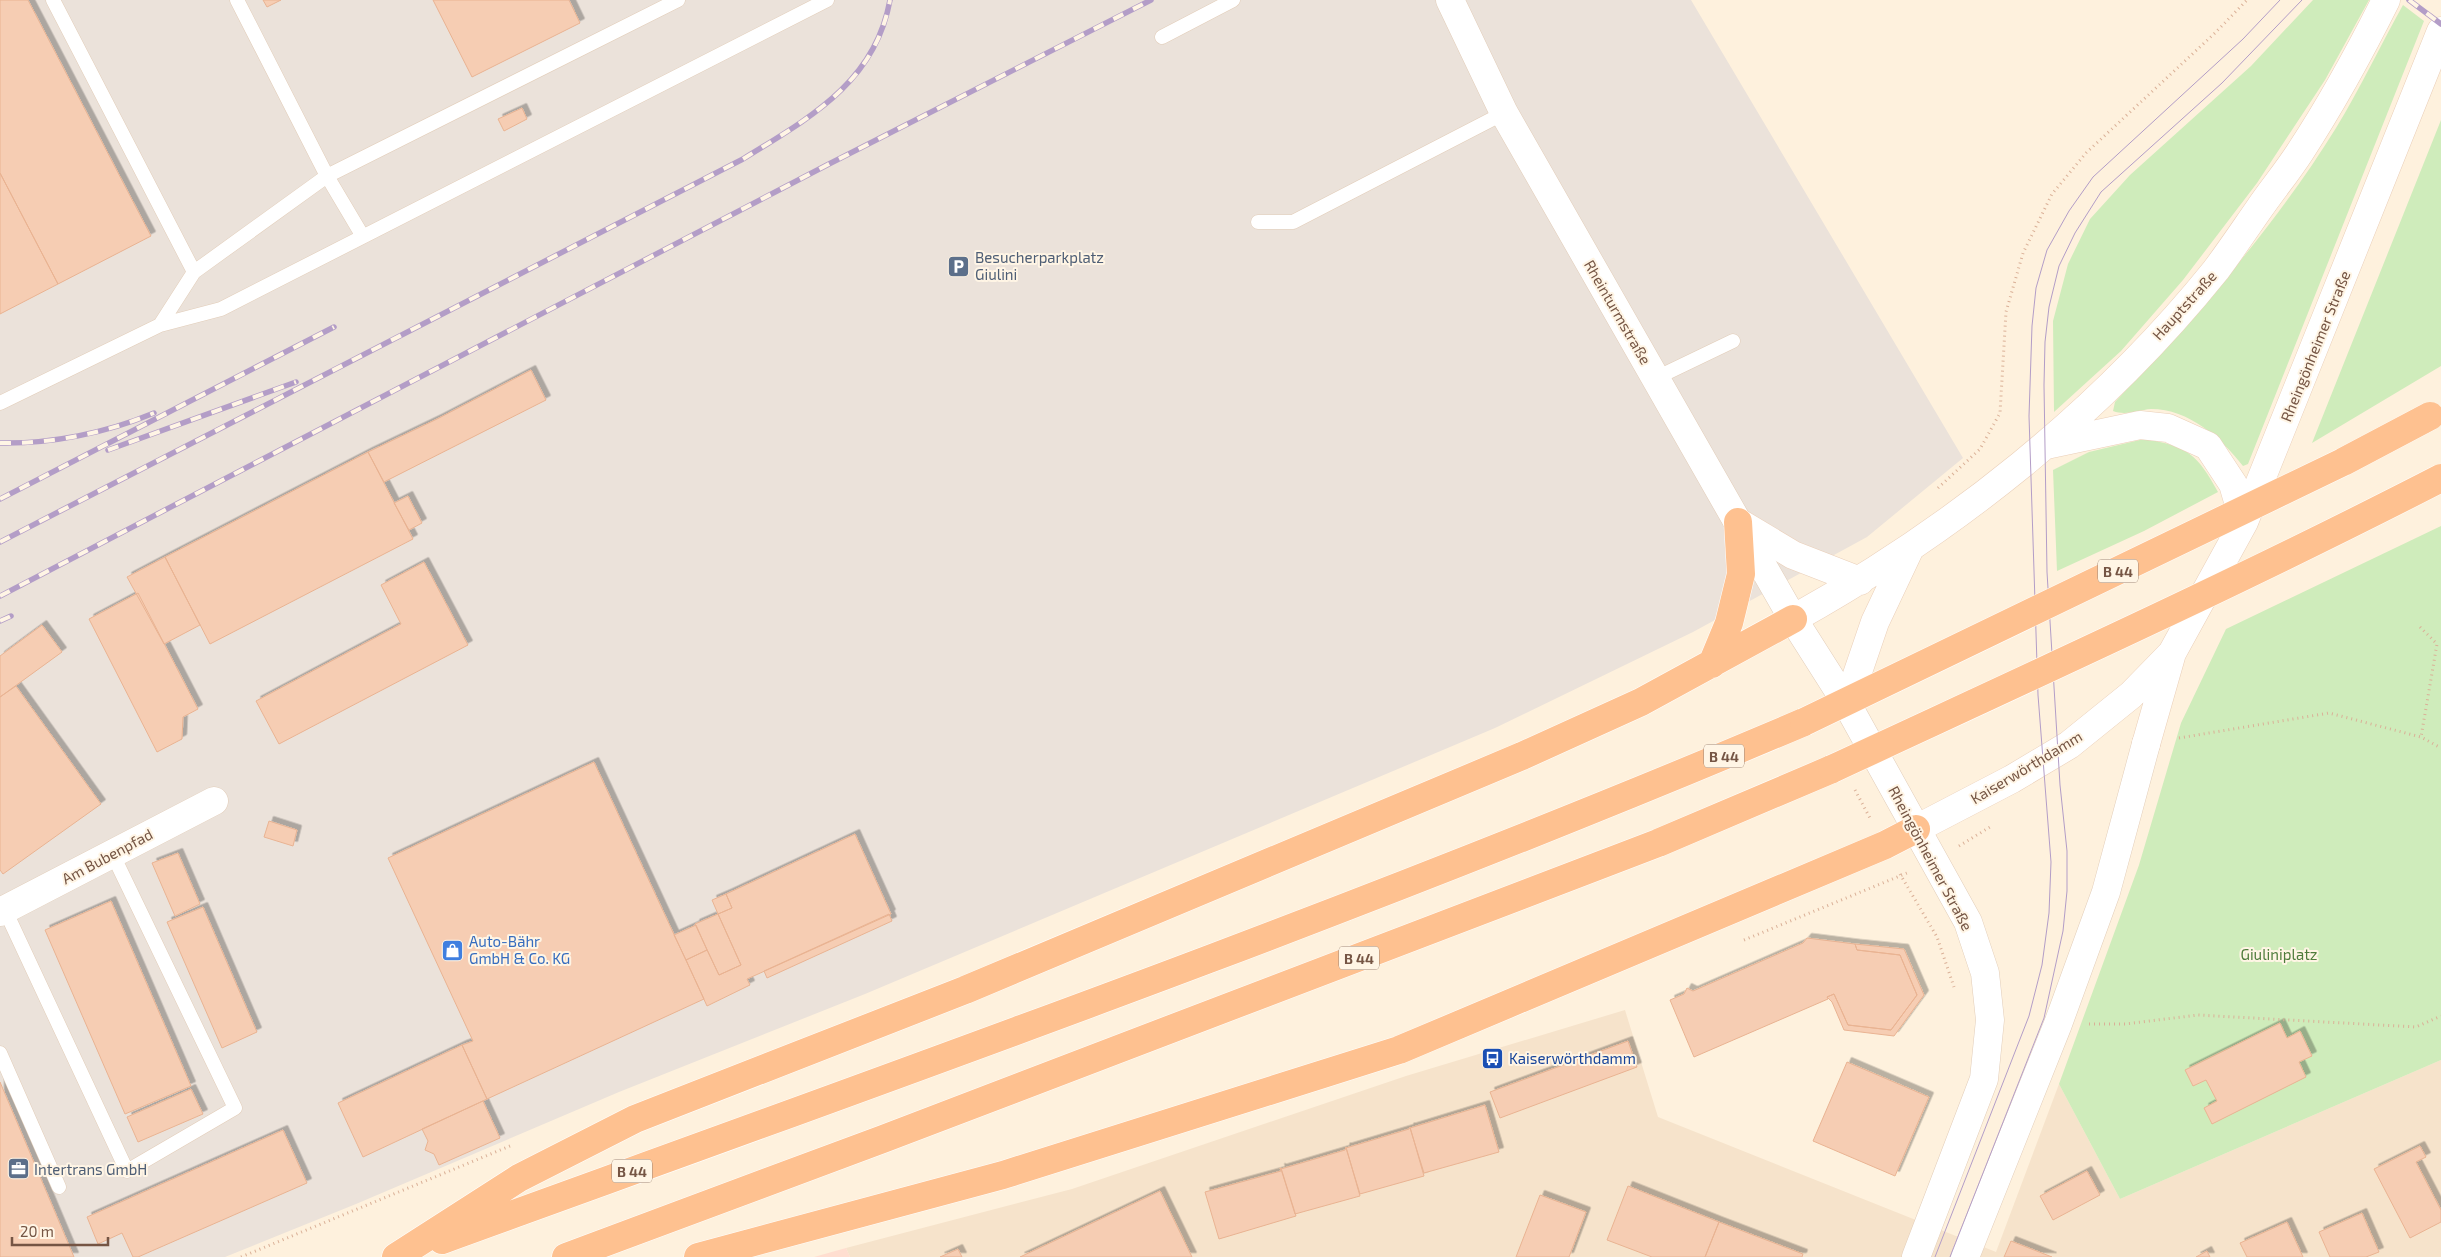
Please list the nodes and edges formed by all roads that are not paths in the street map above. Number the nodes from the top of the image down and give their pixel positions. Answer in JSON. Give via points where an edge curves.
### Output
{"nodes":[{"id":1,"x":53,"y":0,"type":"edge"},
{"id":2,"x":237,"y":0,"type":"edge"},
{"id":3,"x":678,"y":0,"type":"edge"},
{"id":4,"x":827,"y":0,"type":"edge"},
{"id":5,"x":1233,"y":0,"type":"edge"},
{"id":6,"x":1450,"y":0,"type":"edge"},
{"id":7,"x":2386,"y":0,"type":"edge"},
{"id":8,"x":2441,"y":31,"type":"edge"},
{"id":9,"x":1162,"y":36,"type":"dead end"},
{"id":10,"x":1504,"y":113,"type":"junction"},
{"id":11,"x":327,"y":176,"type":"junction"},
{"id":12,"x":1258,"y":222,"type":"dead end"},
{"id":13,"x":362,"y":236,"type":"junction"},
{"id":14,"x":194,"y":272,"type":"junction"},
{"id":15,"x":160,"y":325,"type":"junction"},
{"id":16,"x":1733,"y":342,"type":"dead end"},
{"id":17,"x":1656,"y":378,"type":"junction"},
{"id":18,"x":0,"y":402,"type":"edge"},
{"id":19,"x":2441,"y":410,"type":"edge"},
{"id":20,"x":2046,"y":445,"type":"junction"},
{"id":21,"x":2441,"y":478,"type":"edge"},
{"id":22,"x":1738,"y":522,"type":"junction"},
{"id":23,"x":2244,"y":522,"type":"junction"},
{"id":24,"x":1910,"y":548,"type":"junction"},
{"id":25,"x":1860,"y":581,"type":"junction"},
{"id":26,"x":1793,"y":619,"type":"junction"},
{"id":27,"x":2172,"y":652,"type":"junction"},
{"id":28,"x":1712,"y":664,"type":"junction"},
{"id":29,"x":1847,"y":704,"type":"junction"},
{"id":30,"x":214,"y":801,"type":"dead end"},
{"id":31,"x":1916,"y":829,"type":"junction"},
{"id":32,"x":112,"y":853,"type":"junction"},
{"id":33,"x":2,"y":911,"type":"edge"},
{"id":34,"x":0,"y":1054,"type":"edge"},
{"id":35,"x":59,"y":1187,"type":"dead end"},
{"id":36,"x":396,"y":1257,"type":"edge"},
{"id":37,"x":566,"y":1257,"type":"edge"},
{"id":38,"x":698,"y":1257,"type":"edge"},
{"id":39,"x":1916,"y":1257,"type":"edge"},
{"id":40,"x":1965,"y":1257,"type":"edge"}],
"edges":[{"from":1,"to":14,"type":"lane"},
{"from":2,"to":11,"type":"lane"},
{"from":3,"to":11,"type":"lane"},
{"from":4,"to":13,"type":"lane"},
{"from":5,"to":9,"type":"lane"},
{"from":6,"to":10,"type":"main road","name":"Rheinturmstraße"},
{"from":7,"to":20,"type":"main road","name":"Hauptstraße","via":[[2334,99],[2304,147],[2216,269],[2111,384]]},
{"from":8,"to":23,"type":"main road","name":"Rheingönheimer Straße"},
{"from":10,"to":12,"type":"lane","via":[[1293,222]]},
{"from":10,"to":17,"type":"main road","name":"Rheinturmstraße"},
{"from":11,"to":13,"type":"lane"},
{"from":11,"to":14,"type":"lane"},
{"from":13,"to":15,"type":"lane","via":[[221,309]]},
{"from":14,"to":15,"type":"lane"},
{"from":15,"to":18,"type":"lane"},
{"from":16,"to":17,"type":"lane"},
{"from":17,"to":22,"type":"main road","name":"Rheinturmstraße"},
{"from":19,"to":36,"type":"highway","number":"B 44","bridge":true,"via":[[2344,462],[1804,722],[1645,789],[1280,934]]},
{"from":20,"to":23,"type":"main road","via":[[2140,425],[2168,428],[2208,446],[2234,484]]},
{"from":20,"to":24,"type":"main road","name":"Hauptstraße","via":[[1983,496]]},
{"from":21,"to":37,"type":"highway","number":"B 44","bridge":true,"via":[[2122,635],[1832,769],[1649,847],[883,1140]]},
{"from":22,"to":25,"type":"main road","via":[[1793,555]]},
{"from":22,"to":26,"type":"main road","name":"Rheinturmstraße"},
{"from":22,"to":28,"type":"highway","via":[[1741,574],[1729,623]]},
{"from":23,"to":27,"type":"main road","name":"Rheingönheimer Straße"},
{"from":24,"to":25,"type":"main road"},
{"from":24,"to":29,"type":"main road","via":[[1875,622]]},
{"from":25,"to":26,"type":"main road"},
{"from":26,"to":28,"type":"highway"},
{"from":26,"to":29,"type":"main road","name":"Rheingönheimer Straße"},
{"from":27,"to":31,"type":"main road","name":"Kaiserwörthdamm","via":[[2131,695],[2069,745]]},
{"from":27,"to":40,"type":"main road","via":[[2158,742],[2058,1024]]},
{"from":28,"to":36,"type":"highway","via":[[1641,702],[1522,756],[1221,884],[965,990],[635,1119],[519,1178]]},
{"from":29,"to":31,"type":"main road","name":"Rheingönheimer Straße"},
{"from":30,"to":32,"type":"main road","name":"Am Bubenpfad"},
{"from":31,"to":38,"type":"highway","via":[[1885,845],[1399,1050],[1003,1175]]},
{"from":31,"to":39,"type":"main road","name":"Rheingönheimer Straße","via":[[1968,922],[1985,973],[1990,1020],[1984,1079]]},
{"from":32,"to":33,"type":"main road","name":"Am Bubenpfad"},
{"from":32,"to":33,"type":"lane","via":[[235,1108],[128,1171]]},
{"from":34,"to":35,"type":"lane"}]}
